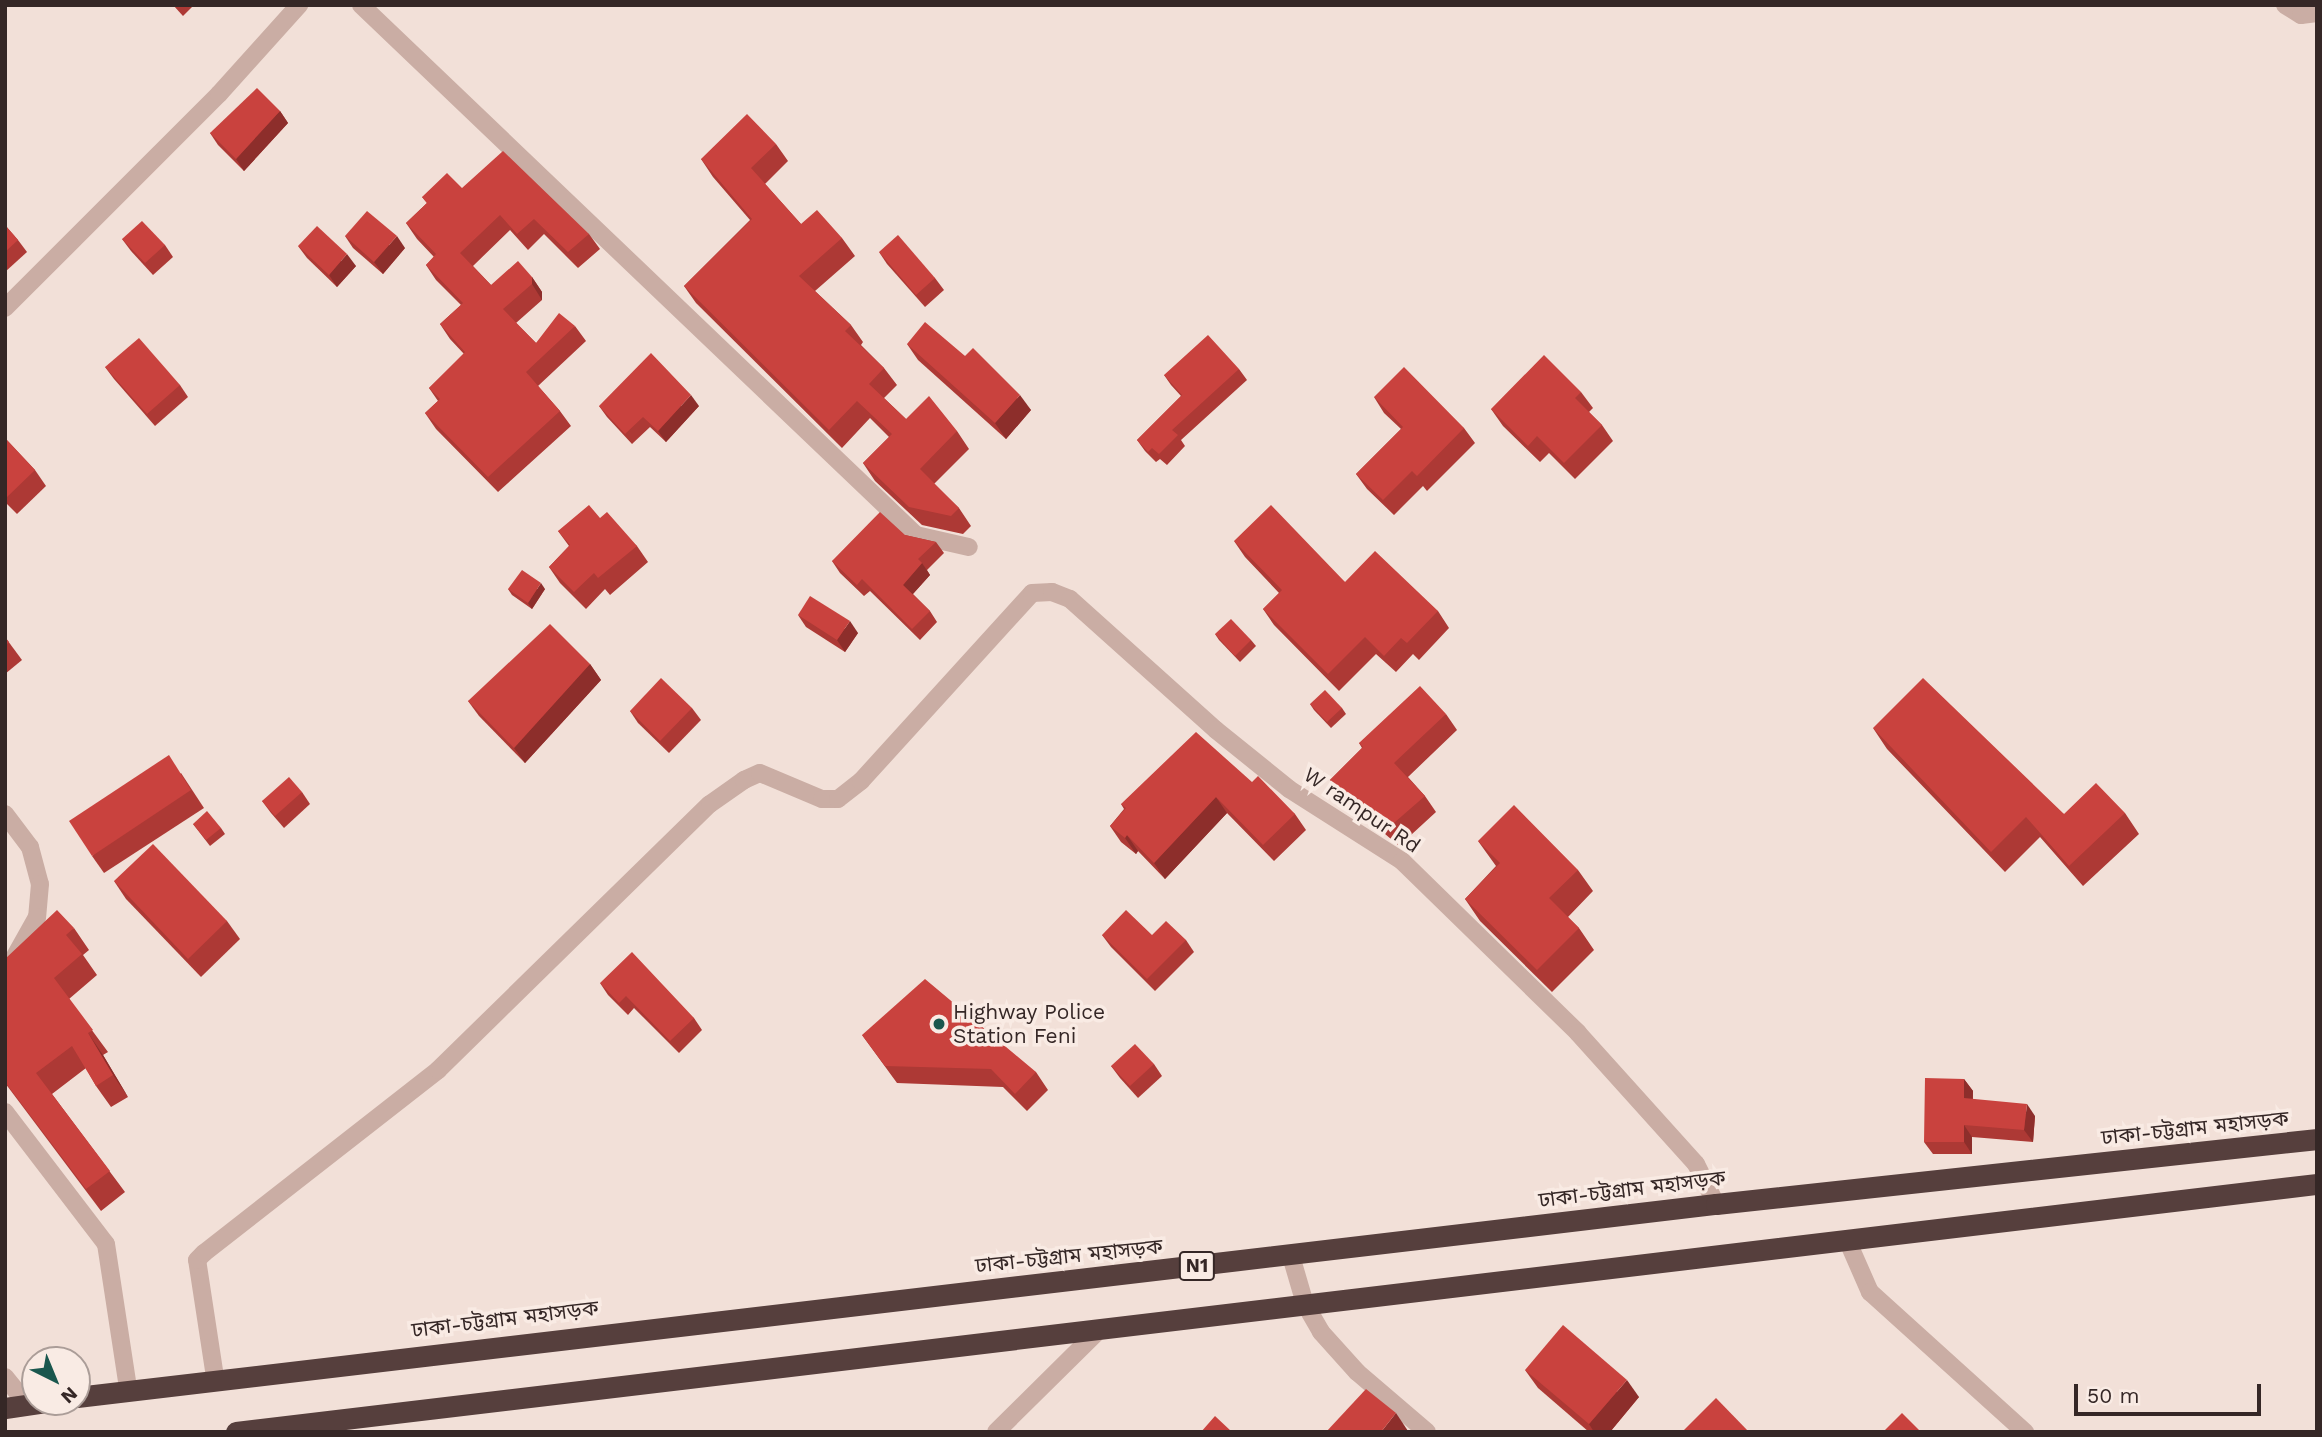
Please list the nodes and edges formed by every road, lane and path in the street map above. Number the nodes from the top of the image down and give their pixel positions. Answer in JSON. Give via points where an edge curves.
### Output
{"nodes":[{"id":1,"x":299,"y":5,"type":"edge"},
{"id":2,"x":361,"y":5,"type":"edge"},
{"id":3,"x":2285,"y":5,"type":"edge"},
{"id":4,"x":2317,"y":13,"type":"edge"},
{"id":5,"x":5,"y":308,"type":"edge"},
{"id":6,"x":969,"y":547,"type":"dead end"},
{"id":7,"x":5,"y":814,"type":"edge"},
{"id":8,"x":5,"y":974,"type":"edge"},
{"id":9,"x":5,"y":1112,"type":"edge"},
{"id":10,"x":2317,"y":1139,"type":"edge"},
{"id":11,"x":2317,"y":1184,"type":"edge"},
{"id":12,"x":1716,"y":1204,"type":"junction"},
{"id":13,"x":1848,"y":1242,"type":"junction"},
{"id":14,"x":1291,"y":1256,"type":"junction"},
{"id":15,"x":1305,"y":1304,"type":"junction"},
{"id":16,"x":1099,"y":1330,"type":"junction"},
{"id":17,"x":5,"y":1377,"type":"edge"},
{"id":18,"x":215,"y":1377,"type":"junction"},
{"id":19,"x":128,"y":1388,"type":"junction"},
{"id":20,"x":21,"y":1390,"type":"edge"},
{"id":21,"x":91,"y":1395,"type":"edge"},
{"id":22,"x":236,"y":1432,"type":"edge"},
{"id":23,"x":996,"y":1432,"type":"edge"},
{"id":24,"x":1427,"y":1432,"type":"edge"},
{"id":25,"x":2025,"y":1432,"type":"edge"}],
"edges":[{"from":1,"to":5,"type":"street","via":[[219,94]]},
{"from":2,"to":6,"type":"street","via":[[916,535]]},
{"from":3,"to":4,"type":"street","via":[[2301,15]]},
{"from":7,"to":8,"type":"street","via":[[30,847],[40,884],[37,917]]},
{"from":9,"to":19,"type":"street","via":[[106,1244]]},
{"from":10,"to":12,"type":"highway","name":"ঢাকা-চট্টগ্রাম মহাসড়ক","number":"N1"},
{"from":11,"to":13,"type":"highway"},
{"from":12,"to":14,"type":"highway","name":"ঢাকা-চট্টগ্রাম মহাসড়ক","number":"N1"},
{"from":12,"to":18,"type":"street","name":"W rampur Rd","via":[[1696,1164],[1577,1033],[1402,861],[1289,789],[1070,599],[1052,592],[1032,593],[861,781],[838,799],[822,799],[760,773],[710,804],[438,1070],[204,1253],[197,1260]]},
{"from":13,"to":15,"type":"highway"},
{"from":13,"to":25,"type":"street","via":[[1870,1292]]},
{"from":14,"to":15,"type":"street"},
{"from":14,"to":18,"type":"highway","name":"ঢাকা-চট্টগ্রাম মহাসড়ক","number":"N1"},
{"from":15,"to":16,"type":"highway"},
{"from":15,"to":24,"type":"street","via":[[1321,1332],[1357,1372]]},
{"from":16,"to":22,"type":"highway"},
{"from":16,"to":23,"type":"street"},
{"from":17,"to":20,"type":"street"},
{"from":18,"to":19,"type":"highway","name":"ঢাকা-চট্টগ্রাম মহাসড়ক","number":"N1"},
{"from":19,"to":21,"type":"highway","name":"ঢাকা-চট্টগ্রাম মহাসড়ক","number":"N1"}]}
